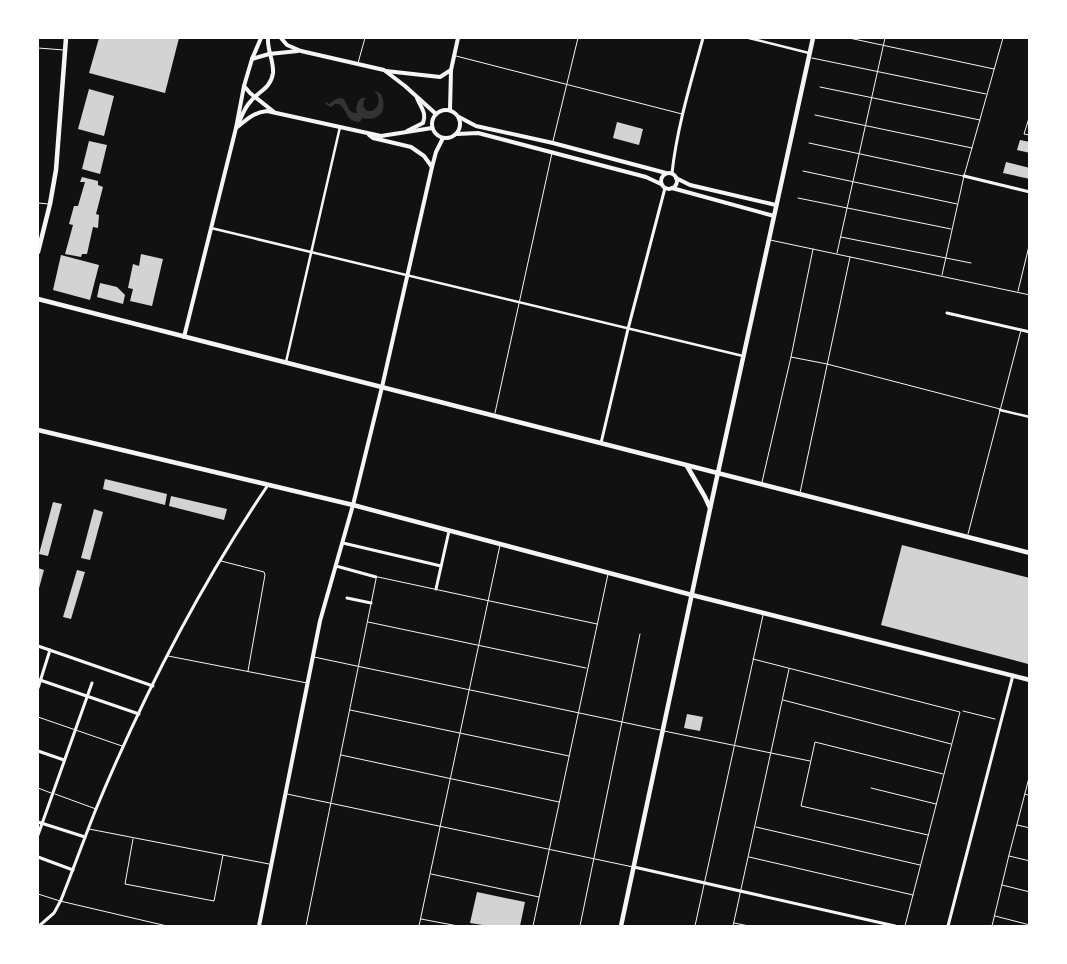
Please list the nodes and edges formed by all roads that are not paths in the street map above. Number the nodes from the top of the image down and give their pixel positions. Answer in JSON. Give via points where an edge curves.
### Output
{"nodes":[{"id":1,"x":66,"y":38,"type":"edge"},
{"id":2,"x":260,"y":38,"type":"edge"},
{"id":3,"x":268,"y":38,"type":"edge"},
{"id":4,"x":281,"y":38,"type":"edge"},
{"id":5,"x":364,"y":38,"type":"edge"},
{"id":6,"x":458,"y":38,"type":"edge"},
{"id":7,"x":578,"y":38,"type":"edge"},
{"id":8,"x":703,"y":38,"type":"edge"},
{"id":9,"x":749,"y":38,"type":"edge"},
{"id":10,"x":813,"y":38,"type":"edge"},
{"id":11,"x":849,"y":38,"type":"edge"},
{"id":12,"x":885,"y":38,"type":"edge"},
{"id":13,"x":1002,"y":38,"type":"edge"},
{"id":14,"x":883,"y":45,"type":"junction"},
{"id":15,"x":38,"y":48,"type":"edge"},
{"id":16,"x":66,"y":50,"type":"junction"},
{"id":17,"x":301,"y":51,"type":"junction"},
{"id":18,"x":269,"y":54,"type":"junction"},
{"id":19,"x":809,"y":55,"type":"junction"},
{"id":20,"x":454,"y":56,"type":"junction"},
{"id":21,"x":252,"y":59,"type":"junction"},
{"id":22,"x":358,"y":65,"type":"junction"},
{"id":23,"x":994,"y":68,"type":"junction"},
{"id":24,"x":384,"y":70,"type":"junction"},
{"id":25,"x":451,"y":70,"type":"junction"},
{"id":26,"x":878,"y":71,"type":"junction"},
{"id":27,"x":566,"y":84,"type":"junction"},
{"id":28,"x":244,"y":86,"type":"junction"},
{"id":29,"x":820,"y":87,"type":"dead end"},
{"id":30,"x":987,"y":94,"type":"junction"},
{"id":31,"x":416,"y":96,"type":"junction"},
{"id":32,"x":254,"y":97,"type":"junction"},
{"id":33,"x":871,"y":97,"type":"junction"},
{"id":34,"x":450,"y":110,"type":"junction"},
{"id":35,"x":276,"y":113,"type":"junction"},
{"id":36,"x":436,"y":114,"type":"junction"},
{"id":37,"x":683,"y":114,"type":"junction"},
{"id":38,"x":815,"y":114,"type":"dead end"},
{"id":39,"x":1030,"y":115,"type":"edge"},
{"id":40,"x":459,"y":117,"type":"junction"},
{"id":41,"x":980,"y":120,"type":"junction"},
{"id":42,"x":865,"y":126,"type":"junction"},
{"id":43,"x":340,"y":127,"type":"junction"},
{"id":44,"x":236,"y":128,"type":"junction"},
{"id":45,"x":432,"y":128,"type":"junction"},
{"id":46,"x":404,"y":132,"type":"junction"},
{"id":47,"x":368,"y":133,"type":"junction"},
{"id":48,"x":457,"y":134,"type":"junction"},
{"id":49,"x":1030,"y":135,"type":"edge"},
{"id":50,"x":443,"y":138,"type":"junction"},
{"id":51,"x":553,"y":143,"type":"junction"},
{"id":52,"x":808,"y":143,"type":"dead end"},
{"id":53,"x":973,"y":148,"type":"junction"},
{"id":54,"x":552,"y":153,"type":"junction"},
{"id":55,"x":858,"y":154,"type":"junction"},
{"id":56,"x":432,"y":167,"type":"junction"},
{"id":57,"x":803,"y":171,"type":"dead end"},
{"id":58,"x":666,"y":173,"type":"junction"},
{"id":59,"x":672,"y":173,"type":"junction"},
{"id":60,"x":964,"y":176,"type":"junction"},
{"id":61,"x":676,"y":178,"type":"junction"},
{"id":62,"x":853,"y":181,"type":"junction"},
{"id":63,"x":661,"y":184,"type":"junction"},
{"id":64,"x":665,"y":188,"type":"junction"},
{"id":65,"x":672,"y":188,"type":"junction"},
{"id":66,"x":1030,"y":192,"type":"edge"},
{"id":67,"x":798,"y":198,"type":"dead end"},
{"id":68,"x":38,"y":203,"type":"edge"},
{"id":69,"x":50,"y":204,"type":"junction"},
{"id":70,"x":958,"y":204,"type":"junction"},
{"id":71,"x":776,"y":205,"type":"junction"},
{"id":72,"x":847,"y":208,"type":"junction"},
{"id":73,"x":774,"y":216,"type":"junction"},
{"id":74,"x":211,"y":228,"type":"junction"},
{"id":75,"x":952,"y":229,"type":"junction"},
{"id":76,"x":840,"y":236,"type":"junction"},
{"id":77,"x":769,"y":239,"type":"junction"},
{"id":78,"x":1030,"y":242,"type":"edge"},
{"id":79,"x":813,"y":249,"type":"junction"},
{"id":80,"x":38,"y":252,"type":"edge"},
{"id":81,"x":312,"y":252,"type":"junction"},
{"id":82,"x":836,"y":254,"type":"junction"},
{"id":83,"x":850,"y":257,"type":"junction"},
{"id":84,"x":946,"y":258,"type":"junction"},
{"id":85,"x":971,"y":263,"type":"dead end"},
{"id":86,"x":407,"y":275,"type":"junction"},
{"id":87,"x":942,"y":276,"type":"junction"},
{"id":88,"x":1017,"y":292,"type":"junction"},
{"id":89,"x":1030,"y":295,"type":"edge"},
{"id":90,"x":38,"y":299,"type":"edge"},
{"id":91,"x":519,"y":303,"type":"junction"},
{"id":92,"x":947,"y":313,"type":"dead end"},
{"id":93,"x":628,"y":329,"type":"junction"},
{"id":94,"x":1022,"y":330,"type":"junction"},
{"id":95,"x":1030,"y":332,"type":"edge"},
{"id":96,"x":184,"y":337,"type":"junction"},
{"id":97,"x":743,"y":356,"type":"junction"},
{"id":98,"x":791,"y":357,"type":"junction"},
{"id":99,"x":286,"y":363,"type":"junction"},
{"id":100,"x":827,"y":364,"type":"junction"},
{"id":101,"x":382,"y":388,"type":"junction"},
{"id":102,"x":1000,"y":410,"type":"junction"},
{"id":103,"x":494,"y":416,"type":"junction"},
{"id":104,"x":1030,"y":417,"type":"edge"},
{"id":105,"x":38,"y":430,"type":"edge"},
{"id":106,"x":600,"y":444,"type":"junction"},
{"id":107,"x":687,"y":466,"type":"junction"},
{"id":108,"x":718,"y":474,"type":"junction"},
{"id":109,"x":268,"y":485,"type":"junction"},
{"id":110,"x":762,"y":485,"type":"junction"},
{"id":111,"x":800,"y":494,"type":"junction"},
{"id":112,"x":353,"y":506,"type":"junction"},
{"id":113,"x":710,"y":509,"type":"junction"},
{"id":114,"x":449,"y":531,"type":"junction"},
{"id":115,"x":968,"y":537,"type":"junction"},
{"id":116,"x":343,"y":543,"type":"junction"},
{"id":117,"x":500,"y":545,"type":"junction"},
{"id":118,"x":1030,"y":553,"type":"edge"},
{"id":119,"x":220,"y":561,"type":"junction"},
{"id":120,"x":336,"y":566,"type":"junction"},
{"id":121,"x":441,"y":566,"type":"junction"},
{"id":122,"x":608,"y":573,"type":"junction"},
{"id":123,"x":376,"y":577,"type":"junction"},
{"id":124,"x":436,"y":589,"type":"junction"},
{"id":125,"x":692,"y":595,"type":"junction"},
{"id":126,"x":347,"y":598,"type":"dead end"},
{"id":127,"x":488,"y":601,"type":"junction"},
{"id":128,"x":371,"y":603,"type":"junction"},
{"id":129,"x":763,"y":613,"type":"junction"},
{"id":130,"x":367,"y":622,"type":"junction"},
{"id":131,"x":597,"y":624,"type":"junction"},
{"id":132,"x":640,"y":634,"type":"dead end"},
{"id":133,"x":478,"y":645,"type":"junction"},
{"id":134,"x":38,"y":646,"type":"edge"},
{"id":135,"x":50,"y":650,"type":"junction"},
{"id":136,"x":168,"y":656,"type":"junction"},
{"id":137,"x":313,"y":657,"type":"junction"},
{"id":138,"x":753,"y":659,"type":"junction"},
{"id":139,"x":358,"y":666,"type":"junction"},
{"id":140,"x":588,"y":669,"type":"junction"},
{"id":141,"x":790,"y":669,"type":"junction"},
{"id":142,"x":248,"y":671,"type":"junction"},
{"id":143,"x":1013,"y":675,"type":"junction"},
{"id":144,"x":40,"y":680,"type":"junction"},
{"id":145,"x":1030,"y":680,"type":"edge"},
{"id":146,"x":92,"y":683,"type":"dead end"},
{"id":147,"x":308,"y":683,"type":"junction"},
{"id":148,"x":153,"y":686,"type":"junction"},
{"id":149,"x":38,"y":688,"type":"edge"},
{"id":150,"x":469,"y":690,"type":"junction"},
{"id":151,"x":87,"y":696,"type":"junction"},
{"id":152,"x":783,"y":700,"type":"junction"},
{"id":153,"x":350,"y":710,"type":"junction"},
{"id":154,"x":578,"y":713,"type":"junction"},
{"id":155,"x":139,"y":714,"type":"junction"},
{"id":156,"x":38,"y":718,"type":"edge"},
{"id":157,"x":622,"y":722,"type":"junction"},
{"id":158,"x":75,"y":730,"type":"junction"},
{"id":159,"x":663,"y":731,"type":"junction"},
{"id":160,"x":460,"y":733,"type":"junction"},
{"id":161,"x":952,"y":744,"type":"junction"},
{"id":162,"x":124,"y":746,"type":"junction"},
{"id":163,"x":734,"y":746,"type":"junction"},
{"id":164,"x":38,"y":751,"type":"edge"},
{"id":165,"x":771,"y":753,"type":"junction"},
{"id":166,"x":340,"y":755,"type":"junction"},
{"id":167,"x":569,"y":756,"type":"junction"},
{"id":168,"x":64,"y":760,"type":"junction"},
{"id":169,"x":810,"y":761,"type":"junction"},
{"id":170,"x":944,"y":774,"type":"junction"},
{"id":171,"x":1030,"y":774,"type":"edge"},
{"id":172,"x":450,"y":779,"type":"junction"},
{"id":173,"x":38,"y":788,"type":"edge"},
{"id":174,"x":871,"y":788,"type":"dead end"},
{"id":175,"x":52,"y":793,"type":"junction"},
{"id":176,"x":286,"y":794,"type":"junction"},
{"id":177,"x":1025,"y":794,"type":"junction"},
{"id":178,"x":1030,"y":796,"type":"edge"},
{"id":179,"x":559,"y":802,"type":"junction"},
{"id":180,"x":331,"y":803,"type":"junction"},
{"id":181,"x":936,"y":804,"type":"junction"},
{"id":182,"x":96,"y":809,"type":"junction"},
{"id":183,"x":40,"y":823,"type":"edge"},
{"id":184,"x":1017,"y":824,"type":"junction"},
{"id":185,"x":440,"y":826,"type":"junction"},
{"id":186,"x":755,"y":827,"type":"junction"},
{"id":187,"x":1030,"y":828,"type":"edge"},
{"id":188,"x":88,"y":829,"type":"junction"},
{"id":189,"x":929,"y":835,"type":"junction"},
{"id":190,"x":38,"y":836,"type":"edge"},
{"id":191,"x":85,"y":837,"type":"junction"},
{"id":192,"x":133,"y":838,"type":"junction"},
{"id":193,"x":549,"y":849,"type":"junction"},
{"id":194,"x":223,"y":856,"type":"junction"},
{"id":195,"x":1009,"y":856,"type":"junction"},
{"id":196,"x":38,"y":857,"type":"edge"},
{"id":197,"x":748,"y":857,"type":"junction"},
{"id":198,"x":594,"y":858,"type":"junction"},
{"id":199,"x":1030,"y":861,"type":"edge"},
{"id":200,"x":272,"y":865,"type":"junction"},
{"id":201,"x":921,"y":866,"type":"junction"},
{"id":202,"x":634,"y":867,"type":"junction"},
{"id":203,"x":73,"y":870,"type":"junction"},
{"id":204,"x":430,"y":874,"type":"junction"},
{"id":205,"x":704,"y":883,"type":"junction"},
{"id":206,"x":1002,"y":885,"type":"junction"},
{"id":207,"x":741,"y":891,"type":"junction"},
{"id":208,"x":1030,"y":892,"type":"edge"},
{"id":209,"x":38,"y":894,"type":"edge"},
{"id":210,"x":913,"y":895,"type":"junction"},
{"id":211,"x":539,"y":897,"type":"junction"},
{"id":212,"x":60,"y":901,"type":"junction"},
{"id":213,"x":995,"y":916,"type":"junction"},
{"id":214,"x":421,"y":919,"type":"junction"},
{"id":215,"x":733,"y":923,"type":"junction"},
{"id":216,"x":880,"y":925,"type":"edge"},
{"id":217,"x":1030,"y":925,"type":"edge"},
{"id":218,"x":39,"y":926,"type":"edge"},
{"id":219,"x":167,"y":926,"type":"edge"},
{"id":220,"x":259,"y":926,"type":"edge"},
{"id":221,"x":306,"y":926,"type":"edge"},
{"id":222,"x":419,"y":926,"type":"edge"},
{"id":223,"x":458,"y":926,"type":"edge"},
{"id":224,"x":533,"y":926,"type":"edge"},
{"id":225,"x":580,"y":926,"type":"edge"},
{"id":226,"x":622,"y":926,"type":"edge"},
{"id":227,"x":694,"y":926,"type":"edge"},
{"id":228,"x":733,"y":926,"type":"edge"},
{"id":229,"x":749,"y":926,"type":"edge"},
{"id":230,"x":896,"y":926,"type":"edge"},
{"id":231,"x":906,"y":926,"type":"edge"},
{"id":232,"x":948,"y":926,"type":"edge"},
{"id":233,"x":992,"y":926,"type":"edge"}],
"edges":[{"from":1,"to":16,"type":"main road"},
{"from":2,"to":21,"type":"street"},
{"from":3,"to":18,"type":"street"},
{"from":4,"to":17,"type":"street","via":[[287,45]]},
{"from":5,"to":22,"type":"lane"},
{"from":6,"to":20,"type":"street"},
{"from":7,"to":27,"type":"lane"},
{"from":8,"to":37,"type":"street"},
{"from":9,"to":19,"type":"street"},
{"from":10,"to":19,"type":"main road"},
{"from":11,"to":14,"type":"lane"},
{"from":12,"to":14,"type":"lane"},
{"from":13,"to":23,"type":"lane"},
{"from":14,"to":23,"type":"lane"},
{"from":14,"to":26,"type":"lane"},
{"from":15,"to":16,"type":"lane"},
{"from":16,"to":69,"type":"main road","via":[[58,156]]},
{"from":17,"to":18,"type":"street"},
{"from":17,"to":22,"type":"street"},
{"from":18,"to":21,"type":"street"},
{"from":18,"to":32,"type":"street","via":[[272,78],[268,86]]},
{"from":19,"to":26,"type":"lane"},
{"from":19,"to":71,"type":"main road"},
{"from":20,"to":25,"type":"street"},
{"from":20,"to":27,"type":"lane"},
{"from":21,"to":28,"type":"street"},
{"from":22,"to":24,"type":"street"},
{"from":23,"to":30,"type":"lane"},
{"from":24,"to":25,"type":"street","via":[[440,77]]},
{"from":24,"to":31,"type":"street"},
{"from":25,"to":34,"type":"street"},
{"from":26,"to":30,"type":"lane"},
{"from":26,"to":33,"type":"lane"},
{"from":27,"to":37,"type":"lane"},
{"from":27,"to":51,"type":"lane"},
{"from":28,"to":32,"type":"street"},
{"from":28,"to":44,"type":"street"},
{"from":29,"to":33,"type":"lane"},
{"from":30,"to":41,"type":"lane"},
{"from":31,"to":36,"type":"street"},
{"from":31,"to":46,"type":"street","via":[[425,118],[423,123]]},
{"from":32,"to":35,"type":"street"},
{"from":32,"to":44,"type":"street"},
{"from":33,"to":41,"type":"lane"},
{"from":33,"to":42,"type":"lane"},
{"from":34,"to":36,"type":"street"},
{"from":34,"to":40,"type":"street"},
{"from":35,"to":43,"type":"street"},
{"from":35,"to":44,"type":"street","via":[[259,112]]},
{"from":36,"to":45,"type":"street"},
{"from":37,"to":59,"type":"street"},
{"from":38,"to":42,"type":"lane"},
{"from":39,"to":49,"type":"lane","via":[[1024,134]]},
{"from":40,"to":48,"type":"street"},
{"from":40,"to":51,"type":"street","via":[[476,126]]},
{"from":41,"to":53,"type":"lane"},
{"from":42,"to":53,"type":"lane"},
{"from":42,"to":55,"type":"lane"},
{"from":43,"to":47,"type":"street"},
{"from":43,"to":81,"type":"street"},
{"from":44,"to":74,"type":"street"},
{"from":45,"to":46,"type":"street"},
{"from":45,"to":50,"type":"street"},
{"from":46,"to":47,"type":"street","via":[[381,136]]},
{"from":47,"to":56,"type":"street","via":[[373,138],[411,147]]},
{"from":48,"to":50,"type":"street"},
{"from":48,"to":54,"type":"street","via":[[478,133]]},
{"from":50,"to":56,"type":"street"},
{"from":51,"to":58,"type":"street"},
{"from":52,"to":55,"type":"lane"},
{"from":53,"to":60,"type":"lane"},
{"from":54,"to":63,"type":"street","via":[[646,177]]},
{"from":54,"to":91,"type":"lane"},
{"from":55,"to":60,"type":"lane"},
{"from":55,"to":62,"type":"lane"},
{"from":56,"to":86,"type":"street"},
{"from":57,"to":62,"type":"lane"},
{"from":58,"to":59,"type":"street"},
{"from":58,"to":63,"type":"street"},
{"from":59,"to":61,"type":"street"},
{"from":60,"to":66,"type":"street"},
{"from":60,"to":70,"type":"lane"},
{"from":61,"to":65,"type":"street"},
{"from":61,"to":71,"type":"street","via":[[690,185]]},
{"from":62,"to":70,"type":"lane"},
{"from":62,"to":72,"type":"lane"},
{"from":63,"to":64,"type":"street"},
{"from":64,"to":65,"type":"street"},
{"from":64,"to":93,"type":"street"},
{"from":65,"to":73,"type":"street"},
{"from":67,"to":72,"type":"lane"},
{"from":68,"to":69,"type":"lane"},
{"from":69,"to":80,"type":"main road"},
{"from":70,"to":75,"type":"lane"},
{"from":71,"to":73,"type":"main road"},
{"from":72,"to":75,"type":"lane"},
{"from":72,"to":76,"type":"lane"},
{"from":73,"to":77,"type":"main road"},
{"from":74,"to":81,"type":"street"},
{"from":74,"to":96,"type":"street"},
{"from":75,"to":84,"type":"lane"},
{"from":76,"to":82,"type":"lane"},
{"from":76,"to":84,"type":"lane"},
{"from":77,"to":79,"type":"lane"},
{"from":77,"to":97,"type":"main road"},
{"from":78,"to":88,"type":"lane"},
{"from":79,"to":82,"type":"lane"},
{"from":79,"to":98,"type":"lane"},
{"from":81,"to":86,"type":"street"},
{"from":81,"to":99,"type":"street"},
{"from":82,"to":83,"type":"lane"},
{"from":83,"to":87,"type":"lane"},
{"from":83,"to":100,"type":"lane"},
{"from":84,"to":85,"type":"lane"},
{"from":84,"to":87,"type":"lane"},
{"from":86,"to":91,"type":"street"},
{"from":86,"to":101,"type":"street"},
{"from":87,"to":88,"type":"lane"},
{"from":88,"to":89,"type":"lane"},
{"from":90,"to":96,"type":"main road"},
{"from":91,"to":93,"type":"street"},
{"from":91,"to":103,"type":"lane"},
{"from":92,"to":94,"type":"street"},
{"from":93,"to":97,"type":"street"},
{"from":93,"to":106,"type":"street"},
{"from":94,"to":95,"type":"street"},
{"from":94,"to":102,"type":"lane"},
{"from":96,"to":99,"type":"main road"},
{"from":97,"to":108,"type":"main road"},
{"from":98,"to":100,"type":"lane"},
{"from":98,"to":110,"type":"lane"},
{"from":99,"to":101,"type":"main road"},
{"from":100,"to":102,"type":"lane"},
{"from":100,"to":111,"type":"lane"},
{"from":101,"to":103,"type":"main road"},
{"from":101,"to":112,"type":"street"},
{"from":102,"to":104,"type":"street"},
{"from":102,"to":115,"type":"lane"},
{"from":103,"to":106,"type":"main road"},
{"from":105,"to":109,"type":"main road"},
{"from":106,"to":107,"type":"main road"},
{"from":107,"to":108,"type":"main road"},
{"from":107,"to":113,"type":"main road"},
{"from":108,"to":110,"type":"main road"},
{"from":108,"to":113,"type":"main road"},
{"from":109,"to":112,"type":"main road"},
{"from":109,"to":119,"type":"street"},
{"from":110,"to":111,"type":"main road"},
{"from":111,"to":115,"type":"main road"},
{"from":112,"to":114,"type":"main road"},
{"from":112,"to":116,"type":"street"},
{"from":113,"to":125,"type":"main road"},
{"from":114,"to":117,"type":"main road"},
{"from":114,"to":121,"type":"street"},
{"from":115,"to":118,"type":"main road"},
{"from":116,"to":120,"type":"street"},
{"from":116,"to":121,"type":"street"},
{"from":117,"to":122,"type":"main road"},
{"from":117,"to":127,"type":"lane"},
{"from":119,"to":136,"type":"street"},
{"from":119,"to":142,"type":"lane","via":[[264,572],[265,575]]},
{"from":120,"to":123,"type":"street"},
{"from":120,"to":137,"type":"street"},
{"from":121,"to":124,"type":"street"},
{"from":122,"to":125,"type":"main road"},
{"from":122,"to":131,"type":"lane"},
{"from":123,"to":124,"type":"lane"},
{"from":123,"to":128,"type":"lane"},
{"from":124,"to":127,"type":"lane"},
{"from":125,"to":129,"type":"main road"},
{"from":125,"to":159,"type":"main road"},
{"from":126,"to":128,"type":"street"},
{"from":127,"to":131,"type":"lane"},
{"from":127,"to":133,"type":"lane"},
{"from":128,"to":130,"type":"lane"},
{"from":129,"to":138,"type":"lane"},
{"from":129,"to":143,"type":"main road"},
{"from":130,"to":133,"type":"lane"},
{"from":130,"to":139,"type":"lane"},
{"from":131,"to":140,"type":"lane"},
{"from":132,"to":157,"type":"lane"},
{"from":133,"to":140,"type":"lane"},
{"from":133,"to":150,"type":"lane"},
{"from":134,"to":135,"type":"street"},
{"from":135,"to":144,"type":"street"},
{"from":135,"to":148,"type":"street"},
{"from":136,"to":142,"type":"lane"},
{"from":136,"to":148,"type":"street"},
{"from":137,"to":139,"type":"lane"},
{"from":137,"to":147,"type":"street"},
{"from":138,"to":141,"type":"lane"},
{"from":138,"to":163,"type":"lane"},
{"from":139,"to":150,"type":"lane"},
{"from":139,"to":153,"type":"lane"},
{"from":140,"to":154,"type":"lane"},
{"from":141,"to":152,"type":"lane"},
{"from":141,"to":161,"type":"lane","via":[[960,712]]},
{"from":142,"to":147,"type":"lane"},
{"from":143,"to":145,"type":"main road"},
{"from":143,"to":232,"type":"street"},
{"from":144,"to":149,"type":"street"},
{"from":144,"to":151,"type":"street"},
{"from":146,"to":151,"type":"street"},
{"from":147,"to":176,"type":"street"},
{"from":148,"to":155,"type":"street"},
{"from":150,"to":154,"type":"lane"},
{"from":150,"to":160,"type":"lane"},
{"from":151,"to":155,"type":"street"},
{"from":151,"to":158,"type":"street"},
{"from":152,"to":161,"type":"lane"},
{"from":152,"to":165,"type":"lane"},
{"from":153,"to":160,"type":"lane"},
{"from":153,"to":166,"type":"lane"},
{"from":154,"to":157,"type":"lane"},
{"from":154,"to":167,"type":"lane"},
{"from":155,"to":162,"type":"street"},
{"from":156,"to":158,"type":"lane"},
{"from":157,"to":159,"type":"lane"},
{"from":157,"to":198,"type":"lane"},
{"from":158,"to":162,"type":"lane"},
{"from":158,"to":168,"type":"street"},
{"from":159,"to":163,"type":"lane"},
{"from":159,"to":202,"type":"main road"},
{"from":160,"to":167,"type":"lane"},
{"from":160,"to":172,"type":"lane"},
{"from":161,"to":170,"type":"lane"},
{"from":162,"to":182,"type":"street"},
{"from":163,"to":165,"type":"lane"},
{"from":163,"to":205,"type":"lane"},
{"from":164,"to":168,"type":"street"},
{"from":165,"to":169,"type":"lane"},
{"from":165,"to":186,"type":"lane"},
{"from":166,"to":172,"type":"lane"},
{"from":166,"to":180,"type":"lane"},
{"from":167,"to":179,"type":"lane"},
{"from":168,"to":175,"type":"street"},
{"from":169,"to":170,"type":"lane","via":[[814,742]]},
{"from":169,"to":189,"type":"lane","via":[[801,806]]},
{"from":170,"to":181,"type":"lane"},
{"from":171,"to":177,"type":"lane"},
{"from":172,"to":179,"type":"lane"},
{"from":172,"to":185,"type":"lane"},
{"from":173,"to":175,"type":"lane"},
{"from":174,"to":181,"type":"lane"},
{"from":175,"to":182,"type":"lane"},
{"from":175,"to":183,"type":"street"},
{"from":176,"to":180,"type":"lane"},
{"from":176,"to":200,"type":"street"},
{"from":177,"to":178,"type":"lane"},
{"from":177,"to":184,"type":"lane"},
{"from":179,"to":193,"type":"lane"},
{"from":180,"to":185,"type":"lane"},
{"from":180,"to":221,"type":"lane"},
{"from":181,"to":189,"type":"lane"},
{"from":182,"to":188,"type":"street"},
{"from":183,"to":190,"type":"street"},
{"from":183,"to":191,"type":"street"},
{"from":184,"to":187,"type":"lane"},
{"from":184,"to":195,"type":"lane"},
{"from":185,"to":193,"type":"lane"},
{"from":185,"to":204,"type":"lane"},
{"from":186,"to":197,"type":"lane"},
{"from":186,"to":201,"type":"lane"},
{"from":188,"to":191,"type":"street"},
{"from":188,"to":192,"type":"lane"},
{"from":189,"to":201,"type":"lane"},
{"from":191,"to":203,"type":"street"},
{"from":192,"to":194,"type":"lane"},
{"from":192,"to":194,"type":"lane","via":[[125,884],[214,901]]},
{"from":193,"to":198,"type":"lane"},
{"from":193,"to":211,"type":"lane"},
{"from":194,"to":200,"type":"lane"},
{"from":195,"to":199,"type":"lane"},
{"from":195,"to":206,"type":"lane"},
{"from":196,"to":203,"type":"street"},
{"from":197,"to":207,"type":"lane"},
{"from":197,"to":210,"type":"lane"},
{"from":198,"to":202,"type":"lane"},
{"from":198,"to":225,"type":"lane"},
{"from":200,"to":220,"type":"street"},
{"from":201,"to":210,"type":"lane"},
{"from":202,"to":205,"type":"street"},
{"from":202,"to":226,"type":"main road"},
{"from":203,"to":212,"type":"street"},
{"from":204,"to":211,"type":"lane"},
{"from":204,"to":214,"type":"lane"},
{"from":205,"to":207,"type":"street"},
{"from":205,"to":227,"type":"lane"},
{"from":206,"to":208,"type":"lane"},
{"from":206,"to":213,"type":"lane"},
{"from":207,"to":215,"type":"lane"},
{"from":207,"to":216,"type":"street"},
{"from":209,"to":212,"type":"lane"},
{"from":210,"to":231,"type":"lane"},
{"from":211,"to":224,"type":"lane"},
{"from":212,"to":218,"type":"street","via":[[54,913]]},
{"from":212,"to":219,"type":"lane"},
{"from":213,"to":217,"type":"lane"},
{"from":213,"to":233,"type":"lane"},
{"from":214,"to":222,"type":"lane"},
{"from":214,"to":223,"type":"lane"},
{"from":215,"to":228,"type":"lane"},
{"from":215,"to":229,"type":"lane"},
{"from":216,"to":230,"type":"street"}]}
